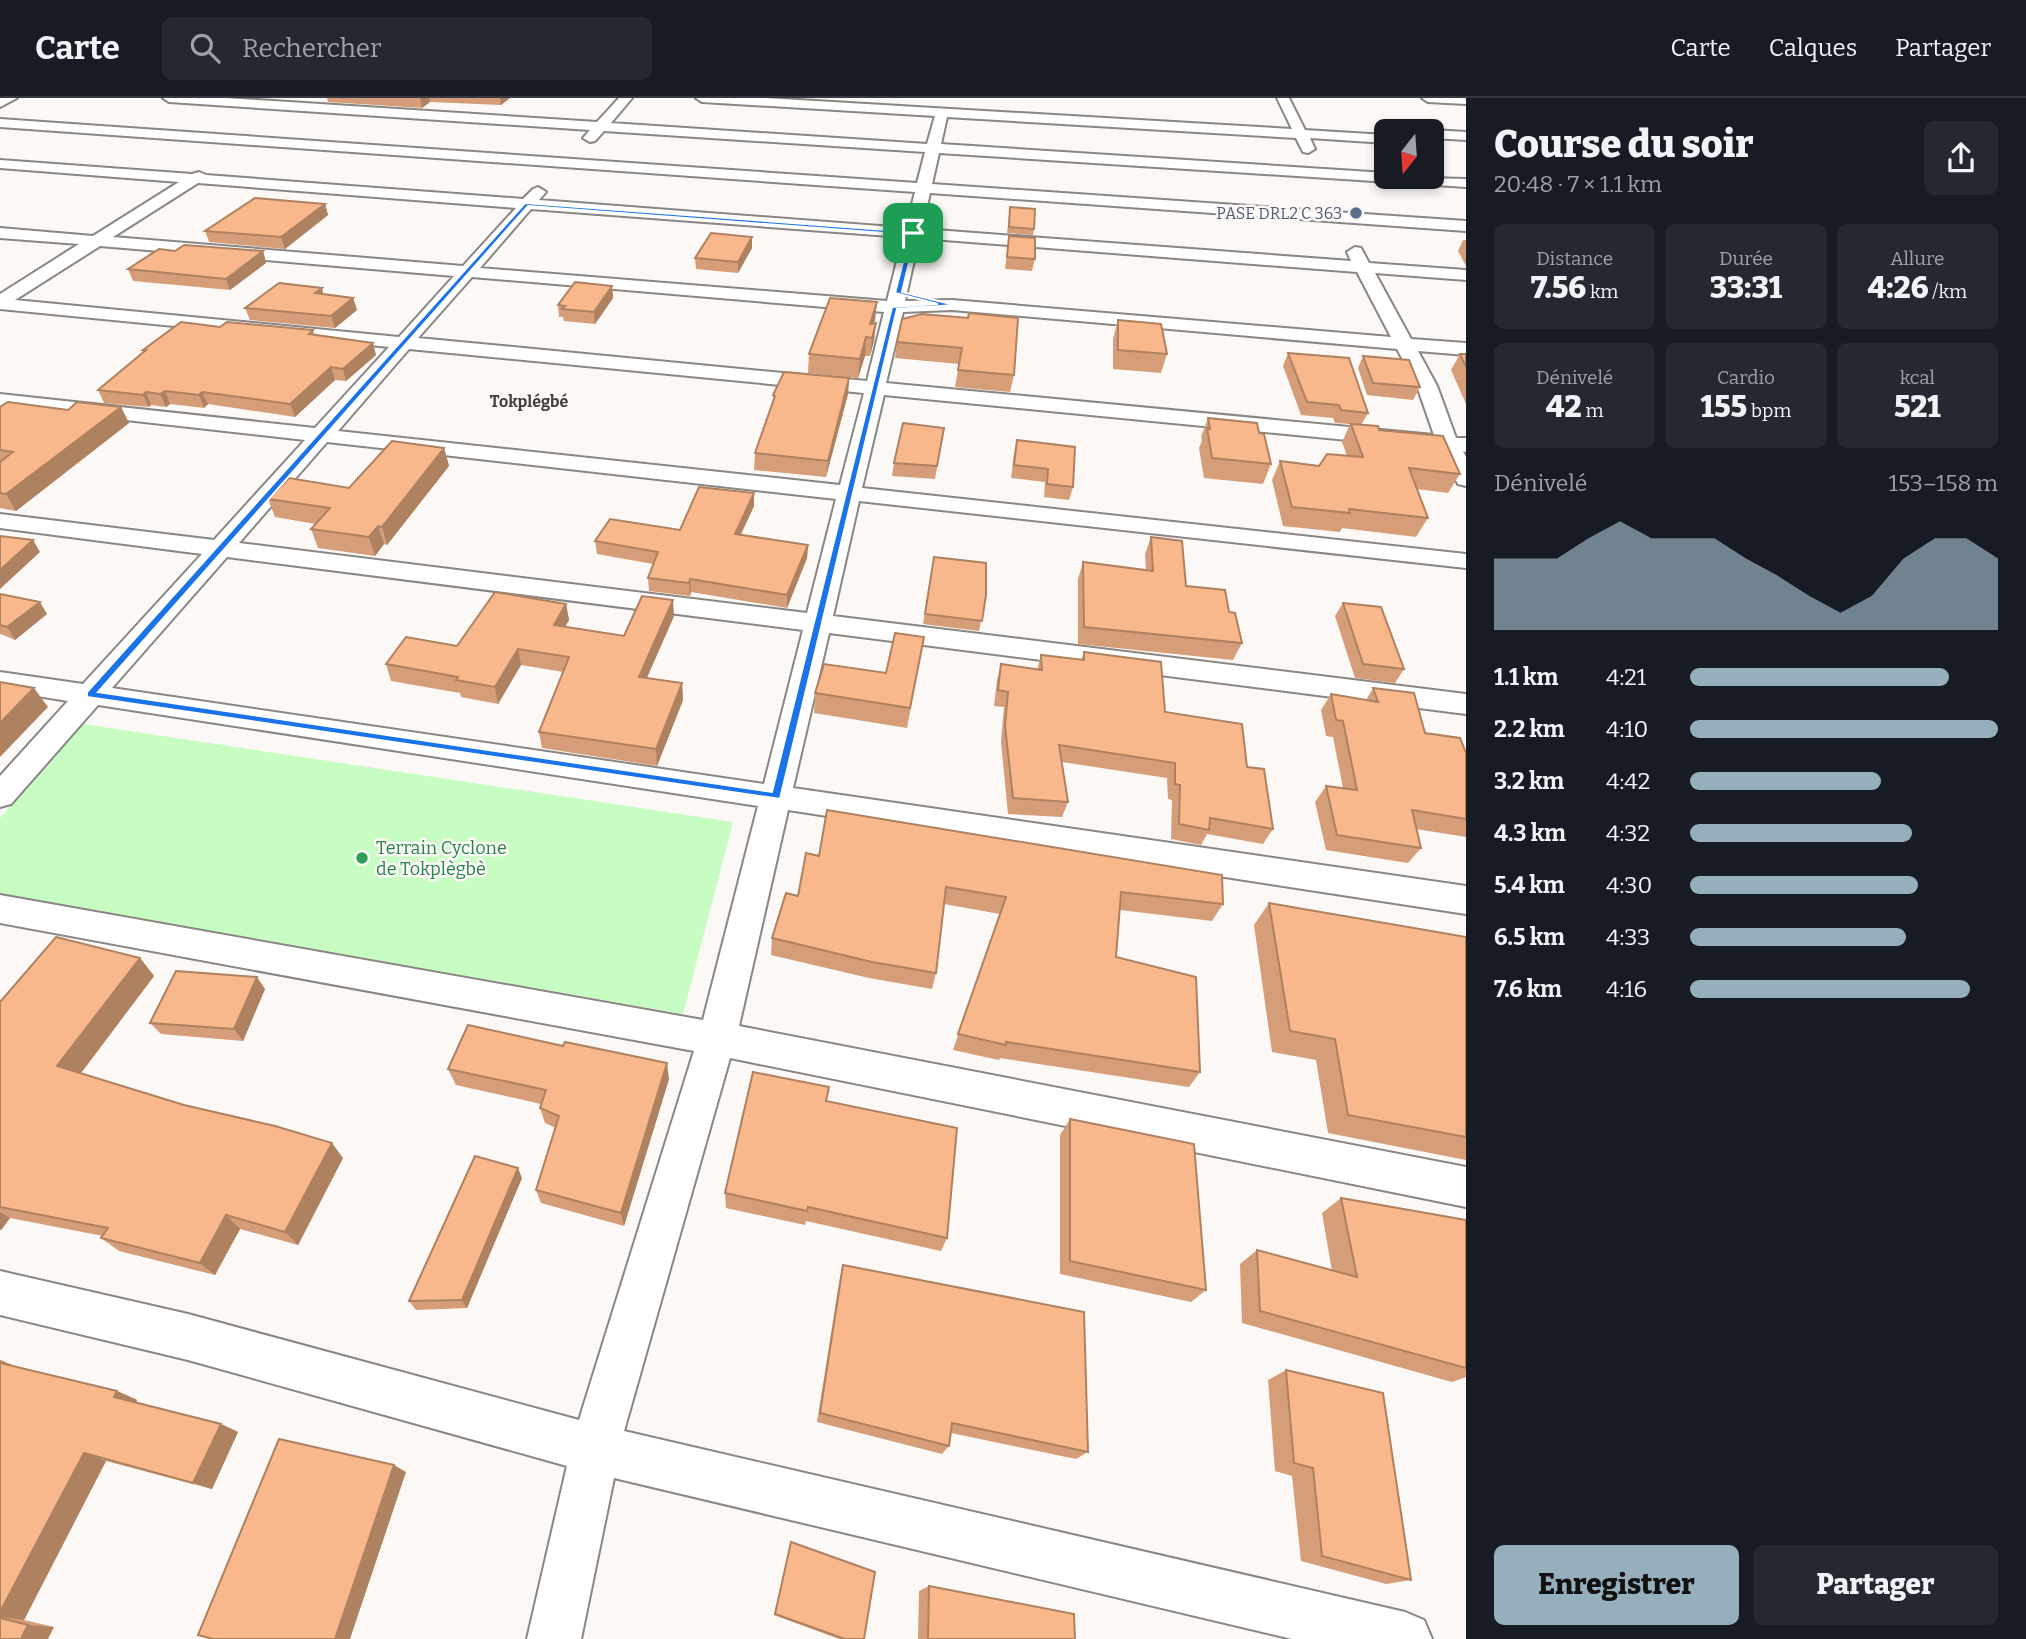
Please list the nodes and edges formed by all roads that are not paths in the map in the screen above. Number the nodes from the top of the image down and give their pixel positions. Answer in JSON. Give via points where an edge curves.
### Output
{"nodes":[{"id":1,"x":10,"y":98,"type":"edge"},
{"id":2,"x":169,"y":98,"type":"edge"},
{"id":3,"x":322,"y":98,"type":"edge"},
{"id":4,"x":626,"y":98,"type":"edge"},
{"id":5,"x":702,"y":98,"type":"edge"},
{"id":6,"x":844,"y":98,"type":"edge"},
{"id":7,"x":1283,"y":98,"type":"edge"},
{"id":8,"x":1429,"y":98,"type":"edge"},
{"id":9,"x":1466,"y":100,"type":"edge"},
{"id":10,"x":0,"y":103,"type":"edge"},
{"id":11,"x":945,"y":103,"type":"edge"},
{"id":12,"x":307,"y":107,"type":"junction"},
{"id":13,"x":0,"y":123,"type":"edge"},
{"id":14,"x":600,"y":126,"type":"junction"},
{"id":15,"x":1298,"y":130,"type":"junction"},
{"id":16,"x":1374,"y":131,"type":"edge"},
{"id":17,"x":1444,"y":135,"type":"edge"},
{"id":18,"x":1466,"y":136,"type":"edge"},
{"id":19,"x":1374,"y":138,"type":"edge"},
{"id":20,"x":254,"y":141,"type":"junction"},
{"id":21,"x":1444,"y":143,"type":"edge"},
{"id":22,"x":1466,"y":144,"type":"edge"},
{"id":23,"x":933,"y":148,"type":"junction"},
{"id":24,"x":234,"y":153,"type":"dead end"},
{"id":25,"x":567,"y":163,"type":"junction"},
{"id":26,"x":0,"y":164,"type":"edge"},
{"id":27,"x":214,"y":166,"type":"dead end"},
{"id":28,"x":1320,"y":174,"type":"junction"},
{"id":29,"x":194,"y":179,"type":"junction"},
{"id":30,"x":1466,"y":183,"type":"edge"},
{"id":31,"x":924,"y":188,"type":"junction"},
{"id":32,"x":527,"y":204,"type":"junction"},
{"id":33,"x":0,"y":217,"type":"edge"},
{"id":34,"x":1466,"y":226,"type":"edge"},
{"id":35,"x":118,"y":227,"type":"junction"},
{"id":36,"x":1344,"y":230,"type":"junction"},
{"id":37,"x":0,"y":233,"type":"edge"},
{"id":38,"x":913,"y":233,"type":"junction"},
{"id":39,"x":97,"y":241,"type":"junction"},
{"id":40,"x":473,"y":265,"type":"junction"},
{"id":41,"x":1362,"y":268,"type":"junction"},
{"id":42,"x":1466,"y":275,"type":"edge"},
{"id":43,"x":897,"y":300,"type":"junction"},
{"id":44,"x":0,"y":303,"type":"edge"},
{"id":45,"x":404,"y":343,"type":"junction"},
{"id":46,"x":1403,"y":344,"type":"junction"},
{"id":47,"x":1466,"y":349,"type":"edge"},
{"id":48,"x":875,"y":388,"type":"junction"},
{"id":49,"x":0,"y":400,"type":"edge"},
{"id":50,"x":321,"y":435,"type":"junction"},
{"id":51,"x":1457,"y":445,"type":"edge"},
{"id":52,"x":1466,"y":479,"type":"edge"},
{"id":53,"x":850,"y":493,"type":"junction"},
{"id":54,"x":0,"y":521,"type":"edge"},
{"id":55,"x":221,"y":548,"type":"junction"},
{"id":56,"x":1466,"y":561,"type":"edge"},
{"id":57,"x":819,"y":622,"type":"junction"},
{"id":58,"x":0,"y":681,"type":"edge"},
{"id":59,"x":90,"y":695,"type":"junction"},
{"id":60,"x":1466,"y":704,"type":"edge"},
{"id":61,"x":0,"y":796,"type":"edge"},
{"id":62,"x":776,"y":796,"type":"junction"},
{"id":63,"x":1466,"y":900,"type":"edge"},
{"id":64,"x":0,"y":909,"type":"edge"},
{"id":65,"x":717,"y":1040,"type":"junction"},
{"id":66,"x":1466,"y":1187,"type":"edge"},
{"id":67,"x":0,"y":1293,"type":"edge"},
{"id":68,"x":595,"y":1449,"type":"junction"},
{"id":69,"x":554,"y":1639,"type":"edge"},
{"id":70,"x":1405,"y":1639,"type":"edge"}],
"edges":[{"from":1,"to":10,"type":"street"},
{"from":2,"to":12,"type":"street"},
{"from":3,"to":12,"type":"street"},
{"from":4,"to":14,"type":"street"},
{"from":5,"to":11,"type":"street"},
{"from":6,"to":11,"type":"street"},
{"from":7,"to":15,"type":"street"},
{"from":8,"to":9,"type":"street"},
{"from":11,"to":15,"type":"street"},
{"from":11,"to":15,"type":"street"},
{"from":11,"to":23,"type":"street"},
{"from":12,"to":14,"type":"street"},
{"from":12,"to":20,"type":"street"},
{"from":13,"to":20,"type":"street"},
{"from":14,"to":23,"type":"street"},
{"from":14,"to":25,"type":"street"},
{"from":15,"to":16,"type":"street"},
{"from":15,"to":19,"type":"street"},
{"from":15,"to":28,"type":"street"},
{"from":17,"to":18,"type":"street"},
{"from":20,"to":24,"type":"street"},
{"from":20,"to":25,"type":"street"},
{"from":21,"to":22,"type":"street"},
{"from":23,"to":28,"type":"street"},
{"from":23,"to":31,"type":"street"},
{"from":25,"to":31,"type":"street"},
{"from":25,"to":32,"type":"street"},
{"from":26,"to":29,"type":"street"},
{"from":27,"to":29,"type":"street"},
{"from":28,"to":30,"type":"street"},
{"from":28,"to":36,"type":"street"},
{"from":29,"to":32,"type":"street"},
{"from":29,"to":35,"type":"street"},
{"from":31,"to":36,"type":"street"},
{"from":31,"to":38,"type":"street"},
{"from":32,"to":38,"type":"street"},
{"from":32,"to":40,"type":"street"},
{"from":33,"to":35,"type":"street"},
{"from":34,"to":36,"type":"street"},
{"from":35,"to":39,"type":"street"},
{"from":35,"to":40,"type":"street"},
{"from":36,"to":41,"type":"street"},
{"from":37,"to":39,"type":"street"},
{"from":38,"to":41,"type":"street"},
{"from":38,"to":43,"type":"street"},
{"from":39,"to":40,"type":"street"},
{"from":39,"to":44,"type":"street"},
{"from":40,"to":43,"type":"street"},
{"from":40,"to":45,"type":"street"},
{"from":41,"to":42,"type":"street"},
{"from":41,"to":46,"type":"street"},
{"from":43,"to":46,"type":"street"},
{"from":43,"to":48,"type":"street"},
{"from":44,"to":45,"type":"street"},
{"from":45,"to":48,"type":"street"},
{"from":45,"to":50,"type":"street"},
{"from":46,"to":47,"type":"street"},
{"from":46,"to":51,"type":"street"},
{"from":48,"to":51,"type":"street"},
{"from":48,"to":53,"type":"street"},
{"from":49,"to":50,"type":"street"},
{"from":50,"to":53,"type":"street"},
{"from":50,"to":55,"type":"street"},
{"from":51,"to":52,"type":"street"},
{"from":53,"to":56,"type":"street"},
{"from":53,"to":57,"type":"street"},
{"from":54,"to":55,"type":"street"},
{"from":55,"to":57,"type":"street"},
{"from":55,"to":59,"type":"street"},
{"from":57,"to":60,"type":"street"},
{"from":57,"to":62,"type":"street"},
{"from":58,"to":59,"type":"street"},
{"from":59,"to":61,"type":"street"},
{"from":59,"to":62,"type":"street"},
{"from":62,"to":63,"type":"street"},
{"from":62,"to":65,"type":"street"},
{"from":64,"to":65,"type":"street"},
{"from":65,"to":66,"type":"street"},
{"from":65,"to":68,"type":"street"},
{"from":67,"to":68,"type":"street","via":[[188,1337]]},
{"from":68,"to":69,"type":"street"},
{"from":68,"to":70,"type":"street"}]}
